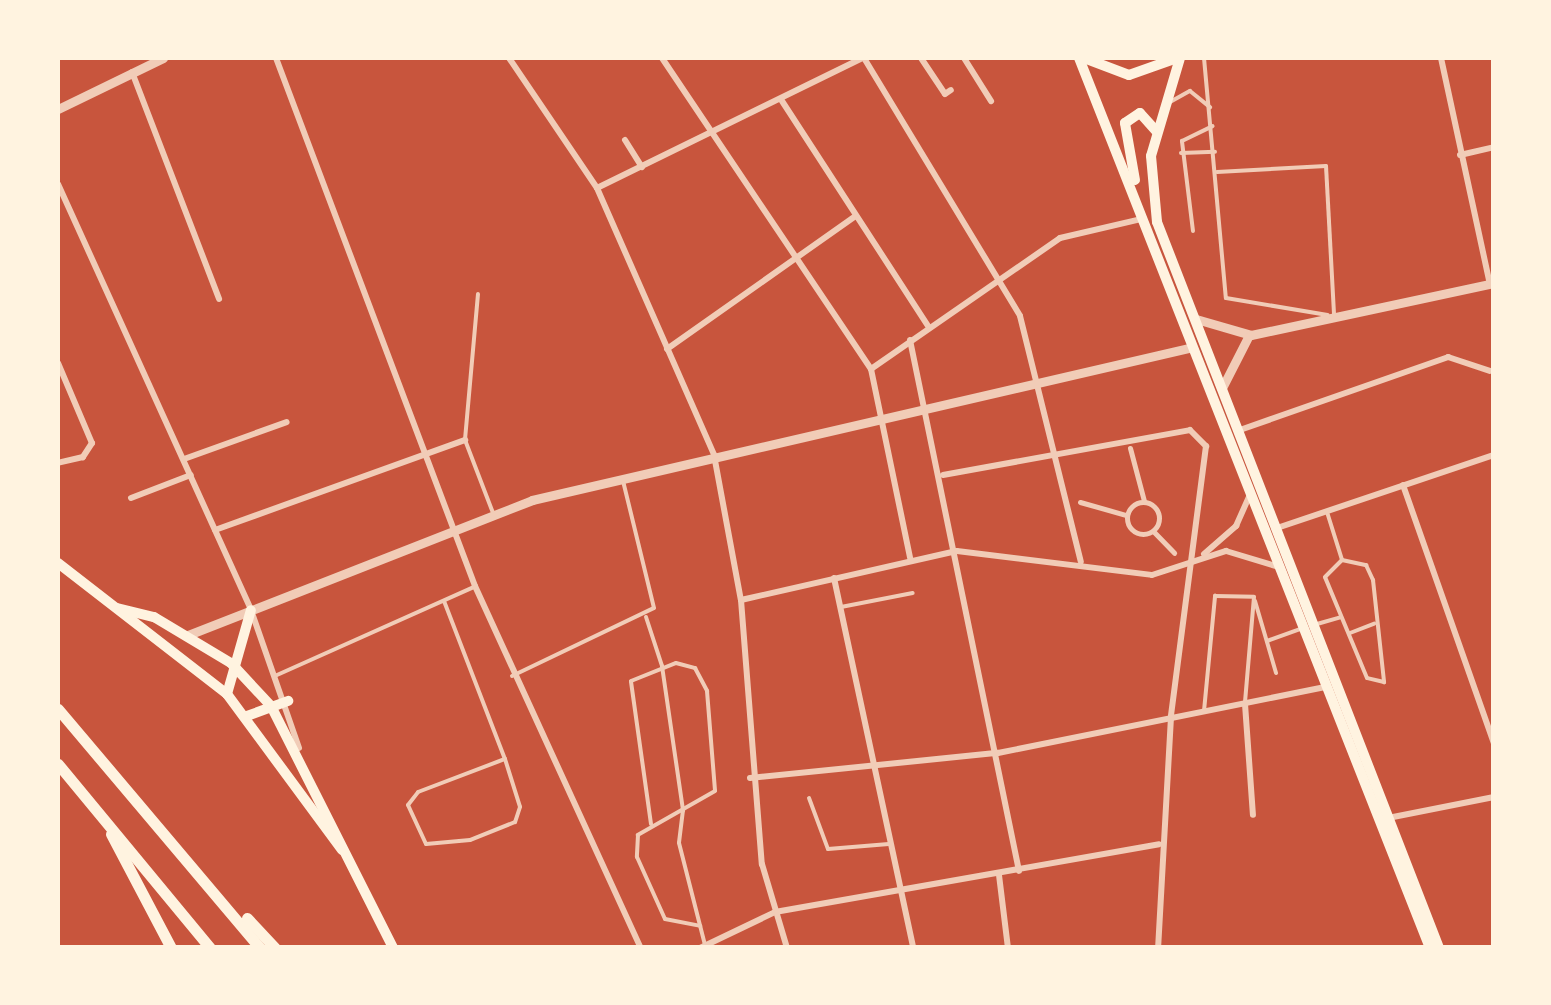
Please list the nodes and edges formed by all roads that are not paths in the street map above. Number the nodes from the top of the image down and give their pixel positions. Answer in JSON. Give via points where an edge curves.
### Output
{"nodes":[{"id":1,"x":162,"y":58,"type":"edge"},
{"id":2,"x":276,"y":58,"type":"edge"},
{"id":3,"x":509,"y":58,"type":"edge"},
{"id":4,"x":662,"y":58,"type":"edge"},
{"id":5,"x":863,"y":58,"type":"edge"},
{"id":6,"x":921,"y":58,"type":"edge"},
{"id":7,"x":964,"y":58,"type":"edge"},
{"id":8,"x":1081,"y":58,"type":"edge"},
{"id":9,"x":1178,"y":58,"type":"edge"},
{"id":10,"x":1204,"y":58,"type":"edge"},
{"id":11,"x":1440,"y":58,"type":"edge"},
{"id":12,"x":132,"y":72,"type":"junction"},
{"id":13,"x":952,"y":90,"type":"dead end"},
{"id":14,"x":991,"y":100,"type":"dead end"},
{"id":15,"x":782,"y":101,"type":"junction"},
{"id":16,"x":58,"y":109,"type":"edge"},
{"id":17,"x":1212,"y":111,"type":"junction"},
{"id":18,"x":1160,"y":114,"type":"junction"},
{"id":19,"x":1213,"y":126,"type":"junction"},
{"id":20,"x":1156,"y":132,"type":"junction"},
{"id":21,"x":711,"y":135,"type":"junction"},
{"id":22,"x":625,"y":140,"type":"dead end"},
{"id":23,"x":1494,"y":147,"type":"edge"},
{"id":24,"x":1182,"y":152,"type":"junction"},
{"id":25,"x":1215,"y":152,"type":"junction"},
{"id":26,"x":1460,"y":155,"type":"junction"},
{"id":27,"x":642,"y":166,"type":"junction"},
{"id":28,"x":1217,"y":172,"type":"junction"},
{"id":29,"x":58,"y":184,"type":"edge"},
{"id":30,"x":597,"y":188,"type":"junction"},
{"id":31,"x":854,"y":218,"type":"junction"},
{"id":32,"x":1144,"y":218,"type":"junction"},
{"id":33,"x":1193,"y":232,"type":"dead end"},
{"id":34,"x":795,"y":257,"type":"junction"},
{"id":35,"x":998,"y":274,"type":"junction"},
{"id":36,"x":1491,"y":284,"type":"edge"},
{"id":37,"x":478,"y":294,"type":"dead end"},
{"id":38,"x":219,"y":299,"type":"dead end"},
{"id":39,"x":1192,"y":316,"type":"junction"},
{"id":40,"x":1332,"y":318,"type":"junction"},
{"id":41,"x":928,"y":326,"type":"junction"},
{"id":42,"x":1250,"y":336,"type":"junction"},
{"id":43,"x":910,"y":340,"type":"junction"},
{"id":44,"x":1193,"y":347,"type":"junction"},
{"id":45,"x":668,"y":348,"type":"junction"},
{"id":46,"x":58,"y":363,"type":"edge"},
{"id":47,"x":870,"y":369,"type":"junction"},
{"id":48,"x":1490,"y":371,"type":"dead end"},
{"id":49,"x":1040,"y":388,"type":"junction"},
{"id":50,"x":1222,"y":394,"type":"junction"},
{"id":51,"x":932,"y":412,"type":"junction"},
{"id":52,"x":884,"y":421,"type":"junction"},
{"id":53,"x":286,"y":422,"type":"dead end"},
{"id":54,"x":1236,"y":431,"type":"junction"},
{"id":55,"x":464,"y":440,"type":"junction"},
{"id":56,"x":1130,"y":448,"type":"dead end"},
{"id":57,"x":1056,"y":453,"type":"junction"},
{"id":58,"x":424,"y":454,"type":"junction"},
{"id":59,"x":714,"y":455,"type":"junction"},
{"id":60,"x":1494,"y":455,"type":"edge"},
{"id":61,"x":184,"y":459,"type":"junction"},
{"id":62,"x":58,"y":463,"type":"edge"},
{"id":63,"x":190,"y":475,"type":"junction"},
{"id":64,"x":943,"y":475,"type":"junction"},
{"id":65,"x":622,"y":478,"type":"junction"},
{"id":66,"x":1403,"y":485,"type":"junction"},
{"id":67,"x":1250,"y":493,"type":"junction"},
{"id":68,"x":131,"y":498,"type":"dead end"},
{"id":69,"x":1080,"y":502,"type":"dead end"},
{"id":70,"x":1144,"y":502,"type":"junction"},
{"id":71,"x":1327,"y":512,"type":"junction"},
{"id":72,"x":493,"y":513,"type":"junction"},
{"id":73,"x":1126,"y":515,"type":"junction"},
{"id":74,"x":451,"y":527,"type":"junction"},
{"id":75,"x":1274,"y":529,"type":"junction"},
{"id":76,"x":214,"y":530,"type":"junction"},
{"id":77,"x":1154,"y":532,"type":"junction"},
{"id":78,"x":957,"y":551,"type":"junction"},
{"id":79,"x":1174,"y":553,"type":"dead end"},
{"id":80,"x":910,"y":558,"type":"junction"},
{"id":81,"x":1342,"y":560,"type":"junction"},
{"id":82,"x":1081,"y":562,"type":"junction"},
{"id":83,"x":58,"y":563,"type":"edge"},
{"id":84,"x":1190,"y":563,"type":"junction"},
{"id":85,"x":1279,"y":567,"type":"junction"},
{"id":86,"x":834,"y":578,"type":"junction"},
{"id":87,"x":475,"y":586,"type":"junction"},
{"id":88,"x":914,"y":593,"type":"dead end"},
{"id":89,"x":1254,"y":597,"type":"junction"},
{"id":90,"x":444,"y":600,"type":"junction"},
{"id":91,"x":740,"y":600,"type":"junction"},
{"id":92,"x":840,"y":607,"type":"junction"},
{"id":93,"x":117,"y":608,"type":"junction"},
{"id":94,"x":251,"y":610,"type":"junction"},
{"id":95,"x":1340,"y":616,"type":"junction"},
{"id":96,"x":646,"y":618,"type":"junction"},
{"id":97,"x":1374,"y":624,"type":"junction"},
{"id":98,"x":1308,"y":627,"type":"junction"},
{"id":99,"x":1348,"y":634,"type":"junction"},
{"id":100,"x":188,"y":635,"type":"junction"},
{"id":101,"x":1267,"y":641,"type":"junction"},
{"id":102,"x":230,"y":663,"type":"junction"},
{"id":103,"x":662,"y":666,"type":"junction"},
{"id":104,"x":1276,"y":673,"type":"dead end"},
{"id":105,"x":277,"y":675,"type":"junction"},
{"id":106,"x":512,"y":676,"type":"junction"},
{"id":107,"x":1328,"y":687,"type":"junction"},
{"id":108,"x":227,"y":694,"type":"junction"},
{"id":109,"x":288,"y":701,"type":"junction"},
{"id":110,"x":1245,"y":704,"type":"junction"},
{"id":111,"x":271,"y":706,"type":"junction"},
{"id":112,"x":58,"y":709,"type":"edge"},
{"id":113,"x":1204,"y":711,"type":"junction"},
{"id":114,"x":247,"y":716,"type":"junction"},
{"id":115,"x":1171,"y":717,"type":"junction"},
{"id":116,"x":1494,"y":744,"type":"edge"},
{"id":117,"x":299,"y":748,"type":"junction"},
{"id":118,"x":998,"y":753,"type":"junction"},
{"id":119,"x":505,"y":759,"type":"junction"},
{"id":120,"x":58,"y":764,"type":"edge"},
{"id":121,"x":873,"y":769,"type":"junction"},
{"id":122,"x":750,"y":778,"type":"junction"},
{"id":123,"x":1494,"y":797,"type":"edge"},
{"id":124,"x":809,"y":798,"type":"dead end"},
{"id":125,"x":93,"y":804,"type":"junction"},
{"id":126,"x":683,"y":810,"type":"junction"},
{"id":127,"x":1254,"y":814,"type":"dead end"},
{"id":128,"x":1388,"y":818,"type":"junction"},
{"id":129,"x":651,"y":824,"type":"junction"},
{"id":130,"x":889,"y":844,"type":"junction"},
{"id":131,"x":1158,"y":844,"type":"junction"},
{"id":132,"x":356,"y":870,"type":"junction"},
{"id":133,"x":1019,"y":871,"type":"junction"},
{"id":134,"x":998,"y":874,"type":"junction"},
{"id":135,"x":900,"y":894,"type":"junction"},
{"id":136,"x":224,"y":895,"type":"junction"},
{"id":137,"x":775,"y":912,"type":"junction"},
{"id":138,"x":700,"y":926,"type":"junction"},
{"id":139,"x":703,"y":946,"type":"edge"},
{"id":140,"x":171,"y":948,"type":"edge"},
{"id":141,"x":210,"y":948,"type":"edge"},
{"id":142,"x":260,"y":948,"type":"edge"},
{"id":143,"x":275,"y":948,"type":"edge"},
{"id":144,"x":393,"y":948,"type":"edge"},
{"id":145,"x":641,"y":948,"type":"edge"},
{"id":146,"x":787,"y":948,"type":"edge"},
{"id":147,"x":914,"y":948,"type":"edge"},
{"id":148,"x":1008,"y":948,"type":"edge"},
{"id":149,"x":1158,"y":948,"type":"edge"},
{"id":150,"x":1430,"y":948,"type":"edge"},
{"id":151,"x":1439,"y":948,"type":"edge"}],
"edges":[{"from":1,"to":12,"type":"street"},
{"from":2,"to":58,"type":"street"},
{"from":3,"to":30,"type":"street"},
{"from":4,"to":21,"type":"street"},
{"from":5,"to":15,"type":"street"},
{"from":5,"to":35,"type":"street","via":[[937,190]]},
{"from":6,"to":13,"type":"street","via":[[945,94]]},
{"from":7,"to":14,"type":"street"},
{"from":8,"to":9,"type":"main road","via":[[1128,75]]},
{"from":8,"to":32,"type":"main road"},
{"from":9,"to":18,"type":"main road"},
{"from":10,"to":17,"type":"lane"},
{"from":11,"to":26,"type":"street"},
{"from":12,"to":16,"type":"street"},
{"from":12,"to":38,"type":"street"},
{"from":15,"to":21,"type":"street"},
{"from":15,"to":31,"type":"street"},
{"from":17,"to":18,"type":"lane","via":[[1190,91]]},
{"from":17,"to":19,"type":"lane"},
{"from":18,"to":20,"type":"main road"},
{"from":19,"to":24,"type":"lane","via":[[1188,132]]},
{"from":19,"to":25,"type":"lane"},
{"from":20,"to":32,"type":"main road","via":[[1140,113],[1125,123]]},
{"from":20,"to":39,"type":"main road","via":[[1157,222]]},
{"from":21,"to":27,"type":"street"},
{"from":21,"to":34,"type":"street"},
{"from":22,"to":27,"type":"street"},
{"from":23,"to":26,"type":"street"},
{"from":24,"to":25,"type":"lane"},
{"from":24,"to":33,"type":"lane"},
{"from":25,"to":28,"type":"lane"},
{"from":26,"to":36,"type":"street"},
{"from":27,"to":30,"type":"street"},
{"from":28,"to":40,"type":"lane","via":[[1230,303],[1318,308]]},
{"from":28,"to":40,"type":"lane","via":[[1326,166]]},
{"from":29,"to":61,"type":"street"},
{"from":30,"to":45,"type":"street"},
{"from":31,"to":34,"type":"street"},
{"from":31,"to":41,"type":"street"},
{"from":32,"to":35,"type":"street","via":[[1060,238]]},
{"from":32,"to":44,"type":"main road"},
{"from":34,"to":45,"type":"street"},
{"from":34,"to":47,"type":"street"},
{"from":35,"to":41,"type":"street"},
{"from":35,"to":49,"type":"street"},
{"from":36,"to":40,"type":"street"},
{"from":37,"to":55,"type":"lane"},
{"from":39,"to":42,"type":"street","via":[[1219,333]]},
{"from":39,"to":50,"type":"main road"},
{"from":40,"to":42,"type":"street"},
{"from":41,"to":43,"type":"street"},
{"from":42,"to":50,"type":"street","via":[[1226,366]]},
{"from":43,"to":47,"type":"street"},
{"from":43,"to":51,"type":"street"},
{"from":44,"to":49,"type":"street"},
{"from":44,"to":67,"type":"main road"},
{"from":45,"to":59,"type":"street"},
{"from":46,"to":62,"type":"street","via":[[92,444],[83,457]]},
{"from":47,"to":52,"type":"street"},
{"from":48,"to":54,"type":"street","via":[[1448,357]]},
{"from":49,"to":51,"type":"street"},
{"from":49,"to":57,"type":"street"},
{"from":50,"to":54,"type":"main road"},
{"from":51,"to":52,"type":"street"},
{"from":51,"to":64,"type":"street"},
{"from":52,"to":59,"type":"street"},
{"from":52,"to":80,"type":"street"},
{"from":53,"to":61,"type":"street"},
{"from":54,"to":75,"type":"main road"},
{"from":55,"to":58,"type":"street"},
{"from":55,"to":72,"type":"lane"},
{"from":56,"to":70,"type":"street"},
{"from":57,"to":64,"type":"street"},
{"from":57,"to":82,"type":"street"},
{"from":57,"to":84,"type":"street","via":[[1200,435],[1206,453]]},
{"from":58,"to":74,"type":"street"},
{"from":58,"to":76,"type":"street"},
{"from":59,"to":65,"type":"street"},
{"from":59,"to":91,"type":"street"},
{"from":60,"to":66,"type":"street"},
{"from":61,"to":63,"type":"street"},
{"from":63,"to":68,"type":"street"},
{"from":63,"to":76,"type":"street"},
{"from":64,"to":78,"type":"street"},
{"from":65,"to":72,"type":"street"},
{"from":65,"to":96,"type":"lane","via":[[656,598]]},
{"from":66,"to":71,"type":"street"},
{"from":66,"to":116,"type":"street"},
{"from":67,"to":84,"type":"street","via":[[1236,526]]},
{"from":67,"to":85,"type":"main road"},
{"from":69,"to":73,"type":"street"},
{"from":70,"to":73,"type":"street"},
{"from":70,"to":77,"type":"street","via":[[1156,507]]},
{"from":71,"to":75,"type":"street"},
{"from":71,"to":81,"type":"lane"},
{"from":72,"to":74,"type":"street"},
{"from":73,"to":77,"type":"street","via":[[1140,535]]},
{"from":74,"to":87,"type":"street"},
{"from":74,"to":94,"type":"street"},
{"from":75,"to":98,"type":"main road"},
{"from":76,"to":94,"type":"street"},
{"from":77,"to":79,"type":"street"},
{"from":78,"to":80,"type":"street"},
{"from":78,"to":82,"type":"street"},
{"from":78,"to":118,"type":"street"},
{"from":80,"to":86,"type":"street"},
{"from":81,"to":95,"type":"lane","via":[[1325,577]]},
{"from":81,"to":97,"type":"lane","via":[[1366,565]]},
{"from":82,"to":84,"type":"street","via":[[1152,574]]},
{"from":83,"to":93,"type":"main road"},
{"from":84,"to":85,"type":"street","via":[[1242,552]]},
{"from":84,"to":115,"type":"street"},
{"from":85,"to":98,"type":"main road"},
{"from":86,"to":91,"type":"street"},
{"from":86,"to":92,"type":"street"},
{"from":87,"to":90,"type":"lane"},
{"from":87,"to":106,"type":"street"},
{"from":88,"to":92,"type":"lane"},
{"from":89,"to":101,"type":"lane"},
{"from":89,"to":110,"type":"lane"},
{"from":89,"to":113,"type":"lane","via":[[1215,596]]},
{"from":90,"to":105,"type":"lane"},
{"from":90,"to":119,"type":"lane"},
{"from":91,"to":122,"type":"street"},
{"from":92,"to":121,"type":"street"},
{"from":93,"to":100,"type":"main road"},
{"from":93,"to":108,"type":"main road"},
{"from":94,"to":100,"type":"street"},
{"from":94,"to":102,"type":"main road"},
{"from":94,"to":105,"type":"street"},
{"from":95,"to":98,"type":"lane"},
{"from":95,"to":99,"type":"lane"},
{"from":96,"to":103,"type":"lane"},
{"from":96,"to":106,"type":"lane"},
{"from":97,"to":99,"type":"lane"},
{"from":97,"to":99,"type":"lane","via":[[1384,682],[1367,678]]},
{"from":98,"to":101,"type":"lane"},
{"from":98,"to":107,"type":"main road"},
{"from":98,"to":128,"type":"main road"},
{"from":100,"to":102,"type":"main road"},
{"from":101,"to":104,"type":"lane"},
{"from":102,"to":108,"type":"main road"},
{"from":102,"to":111,"type":"main road"},
{"from":103,"to":126,"type":"lane"},
{"from":103,"to":126,"type":"lane","via":[[695,668],[708,691],[717,782]]},
{"from":103,"to":129,"type":"lane","via":[[631,681]]},
{"from":105,"to":109,"type":"street"},
{"from":106,"to":145,"type":"street"},
{"from":107,"to":110,"type":"street"},
{"from":107,"to":150,"type":"main road"},
{"from":108,"to":114,"type":"main road"},
{"from":109,"to":111,"type":"main road"},
{"from":109,"to":117,"type":"street"},
{"from":110,"to":113,"type":"street"},
{"from":110,"to":127,"type":"street"},
{"from":111,"to":114,"type":"main road"},
{"from":111,"to":117,"type":"main road"},
{"from":112,"to":136,"type":"highway"},
{"from":113,"to":115,"type":"street"},
{"from":114,"to":132,"type":"main road"},
{"from":115,"to":118,"type":"street"},
{"from":115,"to":131,"type":"street"},
{"from":117,"to":132,"type":"main road"},
{"from":118,"to":121,"type":"street"},
{"from":118,"to":133,"type":"street"},
{"from":119,"to":119,"type":"lane","via":[[520,807],[515,822],[426,844],[408,806],[418,792]]},
{"from":120,"to":125,"type":"highway"},
{"from":121,"to":122,"type":"street"},
{"from":121,"to":130,"type":"street"},
{"from":122,"to":137,"type":"street"},
{"from":123,"to":128,"type":"street"},
{"from":124,"to":130,"type":"lane","via":[[828,848]]},
{"from":125,"to":140,"type":"highway"},
{"from":125,"to":141,"type":"highway"},
{"from":126,"to":129,"type":"lane"},
{"from":126,"to":138,"type":"lane","via":[[679,843]]},
{"from":128,"to":151,"type":"main road"},
{"from":129,"to":138,"type":"lane","via":[[638,835],[637,858],[665,919]]},
{"from":130,"to":135,"type":"street"},
{"from":131,"to":133,"type":"street"},
{"from":131,"to":149,"type":"street"},
{"from":132,"to":144,"type":"main road"},
{"from":133,"to":134,"type":"street"},
{"from":134,"to":135,"type":"street"},
{"from":134,"to":148,"type":"street"},
{"from":135,"to":137,"type":"street"},
{"from":135,"to":147,"type":"street"},
{"from":136,"to":142,"type":"highway"},
{"from":136,"to":143,"type":"highway"},
{"from":137,"to":139,"type":"street"},
{"from":137,"to":146,"type":"street"},
{"from":138,"to":139,"type":"lane"}]}
